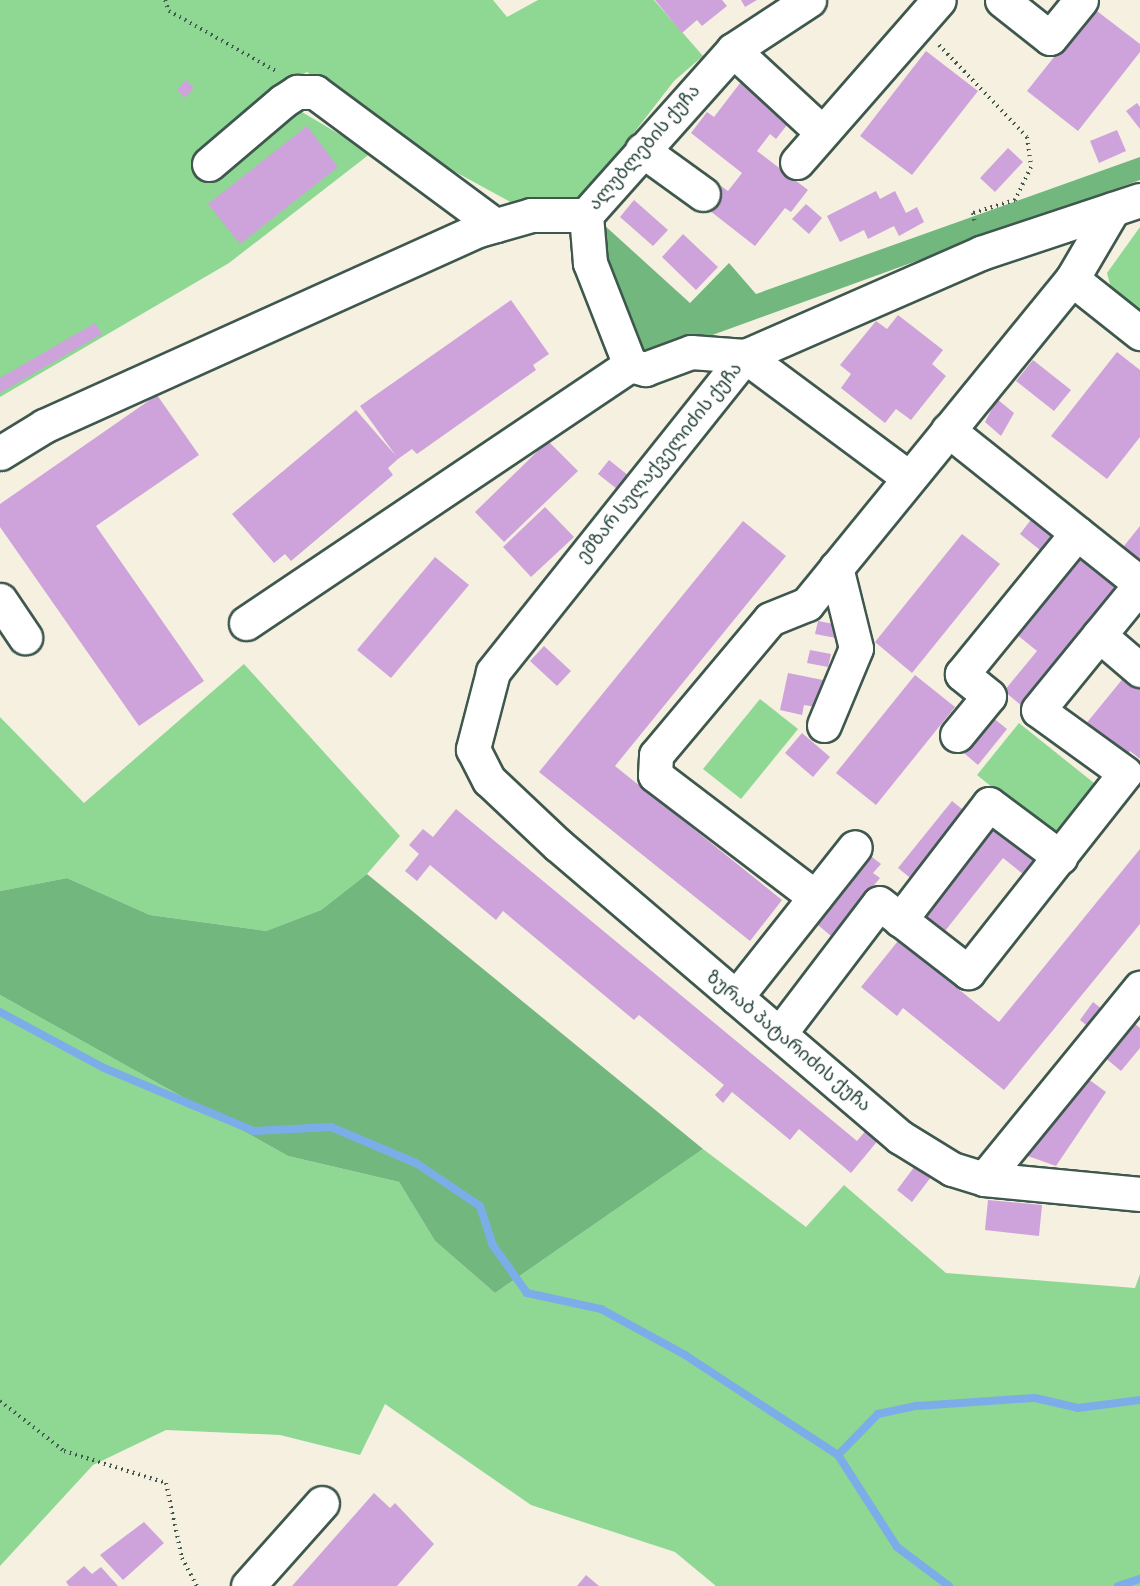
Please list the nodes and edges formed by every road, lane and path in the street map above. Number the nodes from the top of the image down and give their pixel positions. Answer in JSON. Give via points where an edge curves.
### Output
{"nodes":[{"id":1,"x":165,"y":0,"type":"edge"},
{"id":2,"x":808,"y":0,"type":"edge"},
{"id":3,"x":1002,"y":0,"type":"edge"},
{"id":4,"x":1081,"y":0,"type":"edge"},
{"id":5,"x":929,"y":11,"type":"edge"},
{"id":6,"x":733,"y":50,"type":"junction"},
{"id":7,"x":315,"y":92,"type":"junction"},
{"id":8,"x":822,"y":132,"type":"junction"},
{"id":9,"x":642,"y":150,"type":"junction"},
{"id":10,"x":797,"y":162,"type":"dead end"},
{"id":11,"x":208,"y":164,"type":"dead end"},
{"id":12,"x":703,"y":194,"type":"dead end"},
{"id":13,"x":1127,"y":204,"type":"edge"},
{"id":14,"x":586,"y":215,"type":"junction"},
{"id":15,"x":495,"y":225,"type":"junction"},
{"id":16,"x":981,"y":253,"type":"junction"},
{"id":17,"x":1072,"y":279,"type":"junction"},
{"id":18,"x":1140,"y":333,"type":"edge"},
{"id":19,"x":745,"y":356,"type":"junction"},
{"id":20,"x":630,"y":365,"type":"junction"},
{"id":21,"x":948,"y":430,"type":"junction"},
{"id":22,"x":0,"y":453,"type":"edge"},
{"id":23,"x":909,"y":478,"type":"junction"},
{"id":24,"x":1077,"y":533,"type":"junction"},
{"id":25,"x":836,"y":567,"type":"junction"},
{"id":26,"x":1140,"y":584,"type":"edge"},
{"id":27,"x":0,"y":600,"type":"edge"},
{"id":28,"x":246,"y":623,"type":"dead end"},
{"id":29,"x":1099,"y":635,"type":"junction"},
{"id":30,"x":25,"y":637,"type":"dead end"},
{"id":31,"x":1140,"y":670,"type":"edge"},
{"id":32,"x":824,"y":725,"type":"dead end"},
{"id":33,"x":957,"y":735,"type":"dead end"},
{"id":34,"x":489,"y":780,"type":"joint"},
{"id":35,"x":855,"y":847,"type":"dead end"},
{"id":36,"x":1060,"y":857,"type":"junction"},
{"id":37,"x":815,"y":897,"type":"junction"},
{"id":38,"x":900,"y":920,"type":"junction"},
{"id":39,"x":1140,"y":988,"type":"edge"},
{"id":40,"x":736,"y":997,"type":"junction"},
{"id":41,"x":780,"y":1033,"type":"junction"},
{"id":42,"x":984,"y":1179,"type":"junction"},
{"id":43,"x":1140,"y":1194,"type":"edge"},
{"id":44,"x":0,"y":1401,"type":"edge"},
{"id":45,"x":322,"y":1503,"type":"dead end"},
{"id":46,"x":197,"y":1586,"type":"edge"},
{"id":47,"x":248,"y":1586,"type":"edge"}],
"edges":[{"from":1,"to":7,"type":"path","via":[[169,11]]},
{"from":2,"to":6,"type":"street","name":"ალუბლების ქუჩა"},
{"from":3,"to":4,"type":"street","via":[[1050,38]]},
{"from":5,"to":8,"type":"street"},
{"from":5,"to":16,"type":"path","via":[[1027,137],[1031,167],[1015,200],[973,213]]},
{"from":6,"to":8,"type":"street"},
{"from":6,"to":9,"type":"street","name":"ალუბლების ქუჩა"},
{"from":7,"to":11,"type":"street","via":[[297,92],[283,101]]},
{"from":7,"to":15,"type":"street"},
{"from":8,"to":10,"type":"street"},
{"from":9,"to":12,"type":"street"},
{"from":9,"to":14,"type":"street","name":"ალუბლების ქუჩა"},
{"from":13,"to":16,"type":"street","name":"ემზარ სულაქველიძის ქუჩა"},
{"from":13,"to":17,"type":"street"},
{"from":14,"to":15,"type":"street","via":[[531,215]]},
{"from":14,"to":20,"type":"street","name":"ალუბლების ქუჩა","via":[[590,263]]},
{"from":15,"to":22,"type":"street","via":[[44,426]]},
{"from":16,"to":19,"type":"street","name":"ემზარ სულაქველიძის ქუჩა"},
{"from":17,"to":18,"type":"street"},
{"from":17,"to":21,"type":"street"},
{"from":19,"to":20,"type":"street","via":[[691,352],[645,369]]},
{"from":19,"to":23,"type":"street"},
{"from":19,"to":34,"type":"street","name":"ემზარ სულაქველიძის ქუჩა","via":[[493,672],[473,749]]},
{"from":20,"to":28,"type":"street"},
{"from":21,"to":23,"type":"street"},
{"from":21,"to":24,"type":"street"},
{"from":23,"to":25,"type":"street"},
{"from":24,"to":26,"type":"street"},
{"from":24,"to":33,"type":"street","via":[[962,674],[989,696]]},
{"from":25,"to":32,"type":"street","via":[[856,648]]},
{"from":25,"to":37,"type":"street","via":[[807,604],[770,619],[656,755],[655,775]]},
{"from":26,"to":29,"type":"street"},
{"from":27,"to":30,"type":"street"},
{"from":29,"to":31,"type":"street"},
{"from":29,"to":36,"type":"street","via":[[1038,710],[1125,773]]},
{"from":34,"to":40,"type":"street","name":"ზურაბ პატარიძის ქუჩა"},
{"from":35,"to":37,"type":"street"},
{"from":36,"to":38,"type":"street","via":[[968,972]]},
{"from":36,"to":38,"type":"street","via":[[989,804]]},
{"from":37,"to":40,"type":"street"},
{"from":38,"to":41,"type":"street","via":[[879,903]]},
{"from":39,"to":42,"type":"street"},
{"from":40,"to":41,"type":"street","name":"ზურაბ პატარიძის ქუჩა"},
{"from":41,"to":42,"type":"street","name":"ზურაბ პატარიძის ქუჩა","via":[[900,1137],[952,1169]]},
{"from":42,"to":43,"type":"street","name":"ზურაბ პატარიძის ქუჩა"},
{"from":44,"to":46,"type":"path","via":[[64,1451],[166,1483],[182,1558]]},
{"from":45,"to":47,"type":"street"}]}
